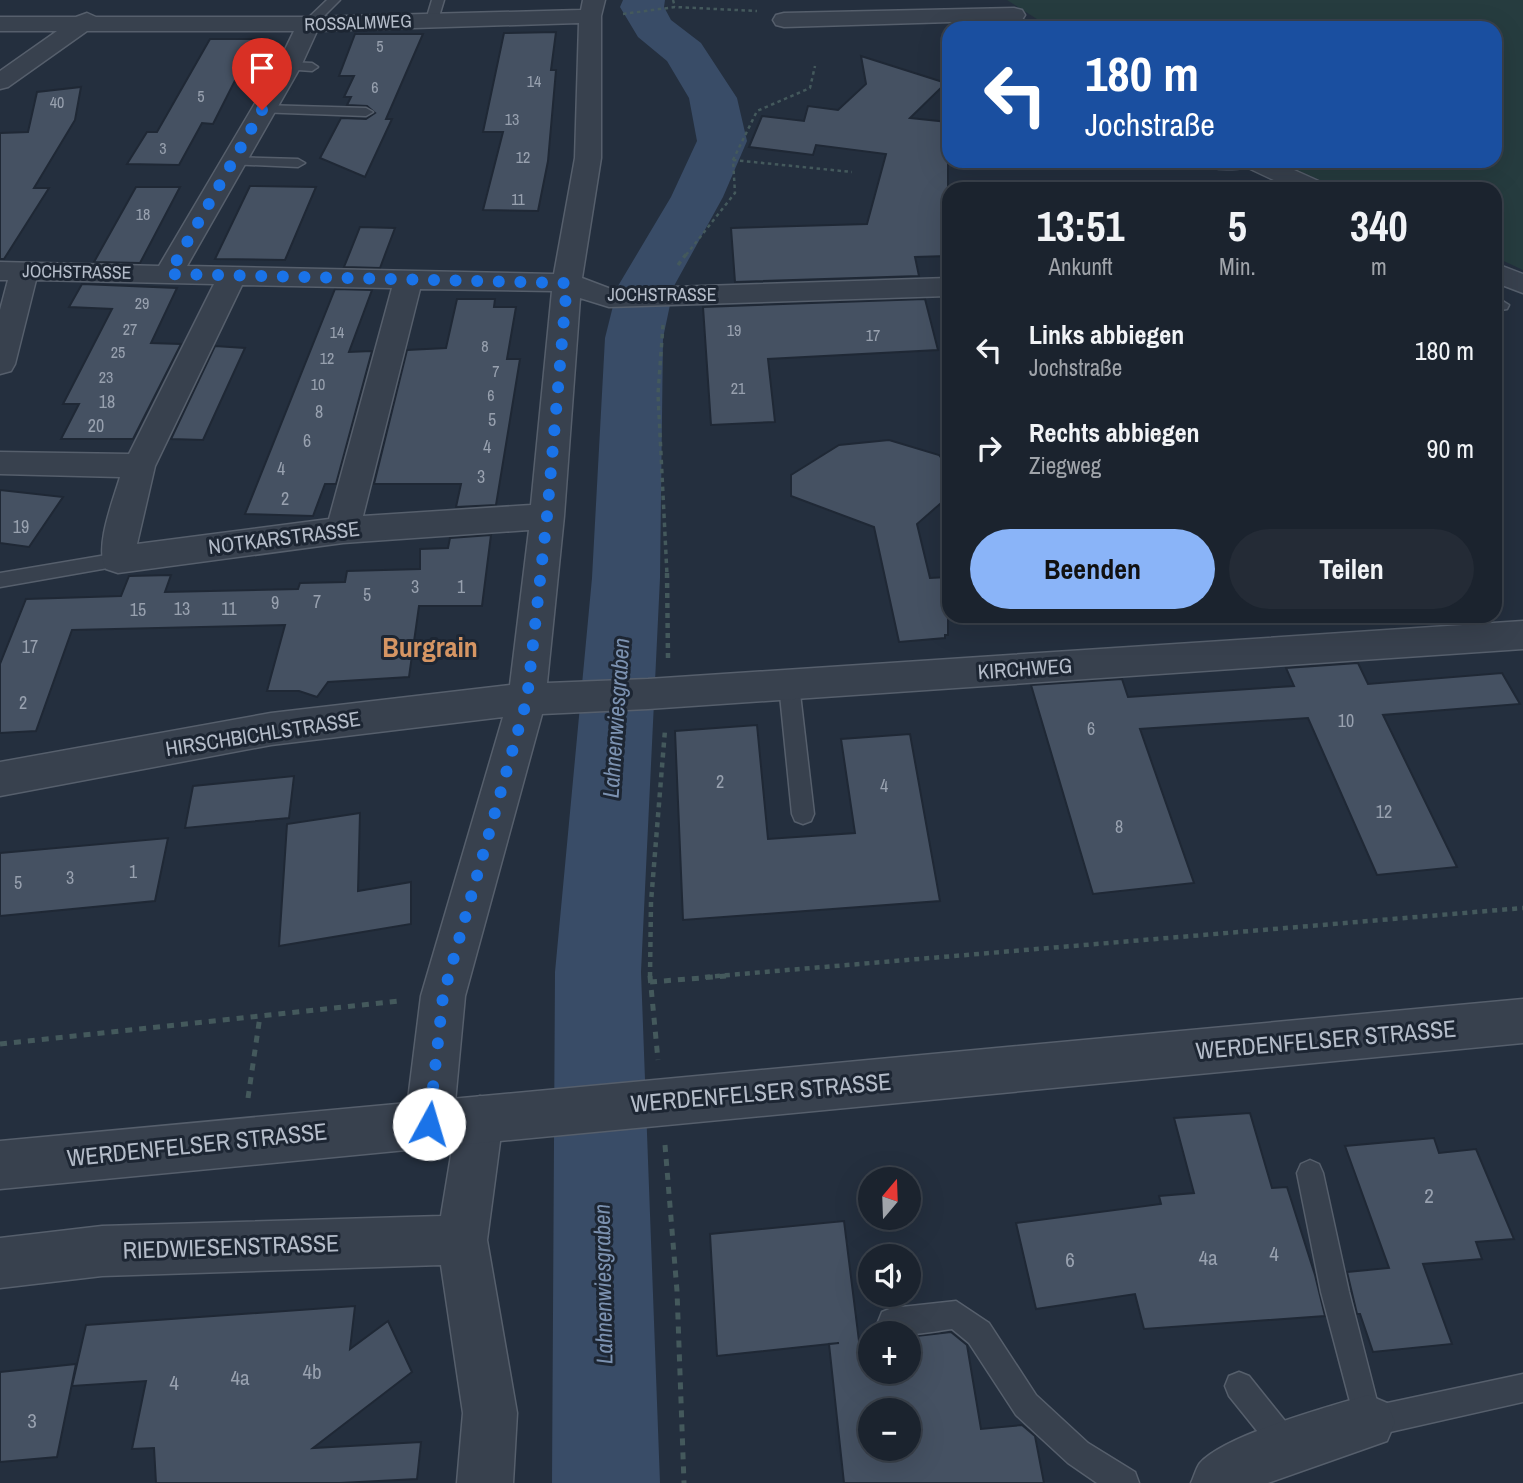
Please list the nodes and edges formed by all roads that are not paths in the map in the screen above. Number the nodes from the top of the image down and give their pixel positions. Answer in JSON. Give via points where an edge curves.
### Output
{"nodes":[{"id":1,"x":118,"y":0,"type":"edge"},
{"id":2,"x":334,"y":0,"type":"edge"},
{"id":3,"x":991,"y":0,"type":"edge"},
{"id":4,"x":435,"y":10,"type":"edge"},
{"id":5,"x":600,"y":10,"type":"edge"},
{"id":6,"x":1014,"y":15,"type":"junction"},
{"id":7,"x":784,"y":20,"type":"road end"},
{"id":8,"x":1023,"y":21,"type":"edge"},
{"id":9,"x":84,"y":23,"type":"junction"},
{"id":10,"x":0,"y":24,"type":"edge"},
{"id":11,"x":309,"y":24,"type":"junction"},
{"id":12,"x":0,"y":82,"type":"edge"},
{"id":13,"x":262,"y":110,"type":"junction"},
{"id":14,"x":366,"y":112,"type":"dead end"},
{"id":15,"x":233,"y":161,"type":"junction"},
{"id":16,"x":298,"y":163,"type":"dead end"},
{"id":17,"x":1268,"y":168,"type":"edge"},
{"id":18,"x":1299,"y":182,"type":"edge"},
{"id":19,"x":13,"y":270,"type":"edge"},
{"id":20,"x":169,"y":274,"type":"junction"},
{"id":21,"x":1502,"y":275,"type":"edge"},
{"id":22,"x":232,"y":276,"type":"junction"},
{"id":23,"x":408,"y":280,"type":"junction"},
{"id":24,"x":567,"y":283,"type":"junction"},
{"id":25,"x":1523,"y":284,"type":"edge"},
{"id":26,"x":942,"y":287,"type":"edge"},
{"id":27,"x":0,"y":364,"type":"edge"},
{"id":28,"x":0,"y":463,"type":"edge"},
{"id":29,"x":139,"y":466,"type":"junction"},
{"id":30,"x":547,"y":516,"type":"junction"},
{"id":31,"x":343,"y":530,"type":"junction"},
{"id":32,"x":118,"y":559,"type":"junction"},
{"id":33,"x":0,"y":580,"type":"edge"},
{"id":34,"x":1523,"y":635,"type":"edge"},
{"id":35,"x":789,"y":685,"type":"junction"},
{"id":36,"x":527,"y":699,"type":"junction"},
{"id":37,"x":0,"y":779,"type":"edge"},
{"id":38,"x":803,"y":814,"type":"dead end"},
{"id":39,"x":1523,"y":1021,"type":"edge"},
{"id":40,"x":480,"y":1119,"type":"junction"},
{"id":41,"x":429,"y":1124,"type":"junction"},
{"id":42,"x":0,"y":1164,"type":"edge"},
{"id":43,"x":1310,"y":1173,"type":"dead end"},
{"id":44,"x":462,"y":1240,"type":"junction"},
{"id":45,"x":0,"y":1263,"type":"edge"},
{"id":46,"x":901,"y":1321,"type":"edge"},
{"id":47,"x":1239,"y":1386,"type":"dead end"},
{"id":48,"x":1523,"y":1388,"type":"edge"},
{"id":49,"x":1368,"y":1422,"type":"junction"},
{"id":50,"x":1289,"y":1448,"type":"junction"},
{"id":51,"x":485,"y":1483,"type":"edge"},
{"id":52,"x":1124,"y":1483,"type":"edge"},
{"id":53,"x":1219,"y":1483,"type":"edge"}],
"edges":[{"from":1,"to":9,"type":"street"},
{"from":2,"to":11,"type":"lane"},
{"from":3,"to":6,"type":"street"},
{"from":4,"to":5,"type":"street","name":"ROSSALMWEG"},
{"from":4,"to":11,"type":"street","name":"ROSSALMWEG"},
{"from":5,"to":24,"type":"street","via":[[588,158]]},
{"from":6,"to":7,"type":"street"},
{"from":6,"to":8,"type":"street"},
{"from":9,"to":10,"type":"street","name":"ROSSALMWEG"},
{"from":9,"to":11,"type":"street","name":"ROSSALMWEG"},
{"from":9,"to":12,"type":"street"},
{"from":11,"to":13,"type":"street","via":[[300,67]]},
{"from":13,"to":14,"type":"lane"},
{"from":13,"to":15,"type":"street"},
{"from":15,"to":16,"type":"lane"},
{"from":15,"to":20,"type":"street"},
{"from":17,"to":18,"type":"street"},
{"from":19,"to":20,"type":"street","name":"JOCHSTRASSE"},
{"from":19,"to":27,"type":"street"},
{"from":20,"to":22,"type":"street","name":"JOCHSTRASSE"},
{"from":21,"to":25,"type":"street"},
{"from":22,"to":23,"type":"street","name":"JOCHSTRASSE"},
{"from":22,"to":29,"type":"street"},
{"from":23,"to":24,"type":"street","name":"JOCHSTRASSE"},
{"from":23,"to":31,"type":"street"},
{"from":24,"to":26,"type":"street","name":"JOCHSTRASSE","via":[[609,298]]},
{"from":24,"to":30,"type":"street"},
{"from":28,"to":29,"type":"street"},
{"from":29,"to":32,"type":"street"},
{"from":30,"to":31,"type":"street","name":"NOTKARSTRASSE"},
{"from":30,"to":36,"type":"street"},
{"from":31,"to":32,"type":"street","name":"NOTKARSTRASSE"},
{"from":32,"to":33,"type":"lane"},
{"from":34,"to":35,"type":"street","name":"KIRCHWEG"},
{"from":35,"to":36,"type":"street","name":"KIRCHWEG"},
{"from":35,"to":38,"type":"lane"},
{"from":36,"to":37,"type":"street","name":"HIRSCHBICHLSTRASSE","via":[[271,729]]},
{"from":36,"to":41,"type":"street","via":[[443,996]]},
{"from":39,"to":40,"type":"street","name":"WERDENFELSER STRASSE"},
{"from":40,"to":41,"type":"street","name":"WERDENFELSER STRASSE"},
{"from":40,"to":44,"type":"street"},
{"from":41,"to":42,"type":"street","name":"WERDENFELSER STRASSE"},
{"from":43,"to":49,"type":"lane"},
{"from":44,"to":45,"type":"street","name":"RIEDWIESENSTRASSE","via":[[102,1251]]},
{"from":44,"to":51,"type":"street","via":[[490,1413]]},
{"from":46,"to":52,"type":"lane","via":[[956,1315],[979,1333],[1026,1405],[1078,1453]]},
{"from":47,"to":50,"type":"lane"},
{"from":48,"to":49,"type":"lane"},
{"from":49,"to":50,"type":"street"},
{"from":50,"to":53,"type":"street","via":[[1229,1473]]}]}
